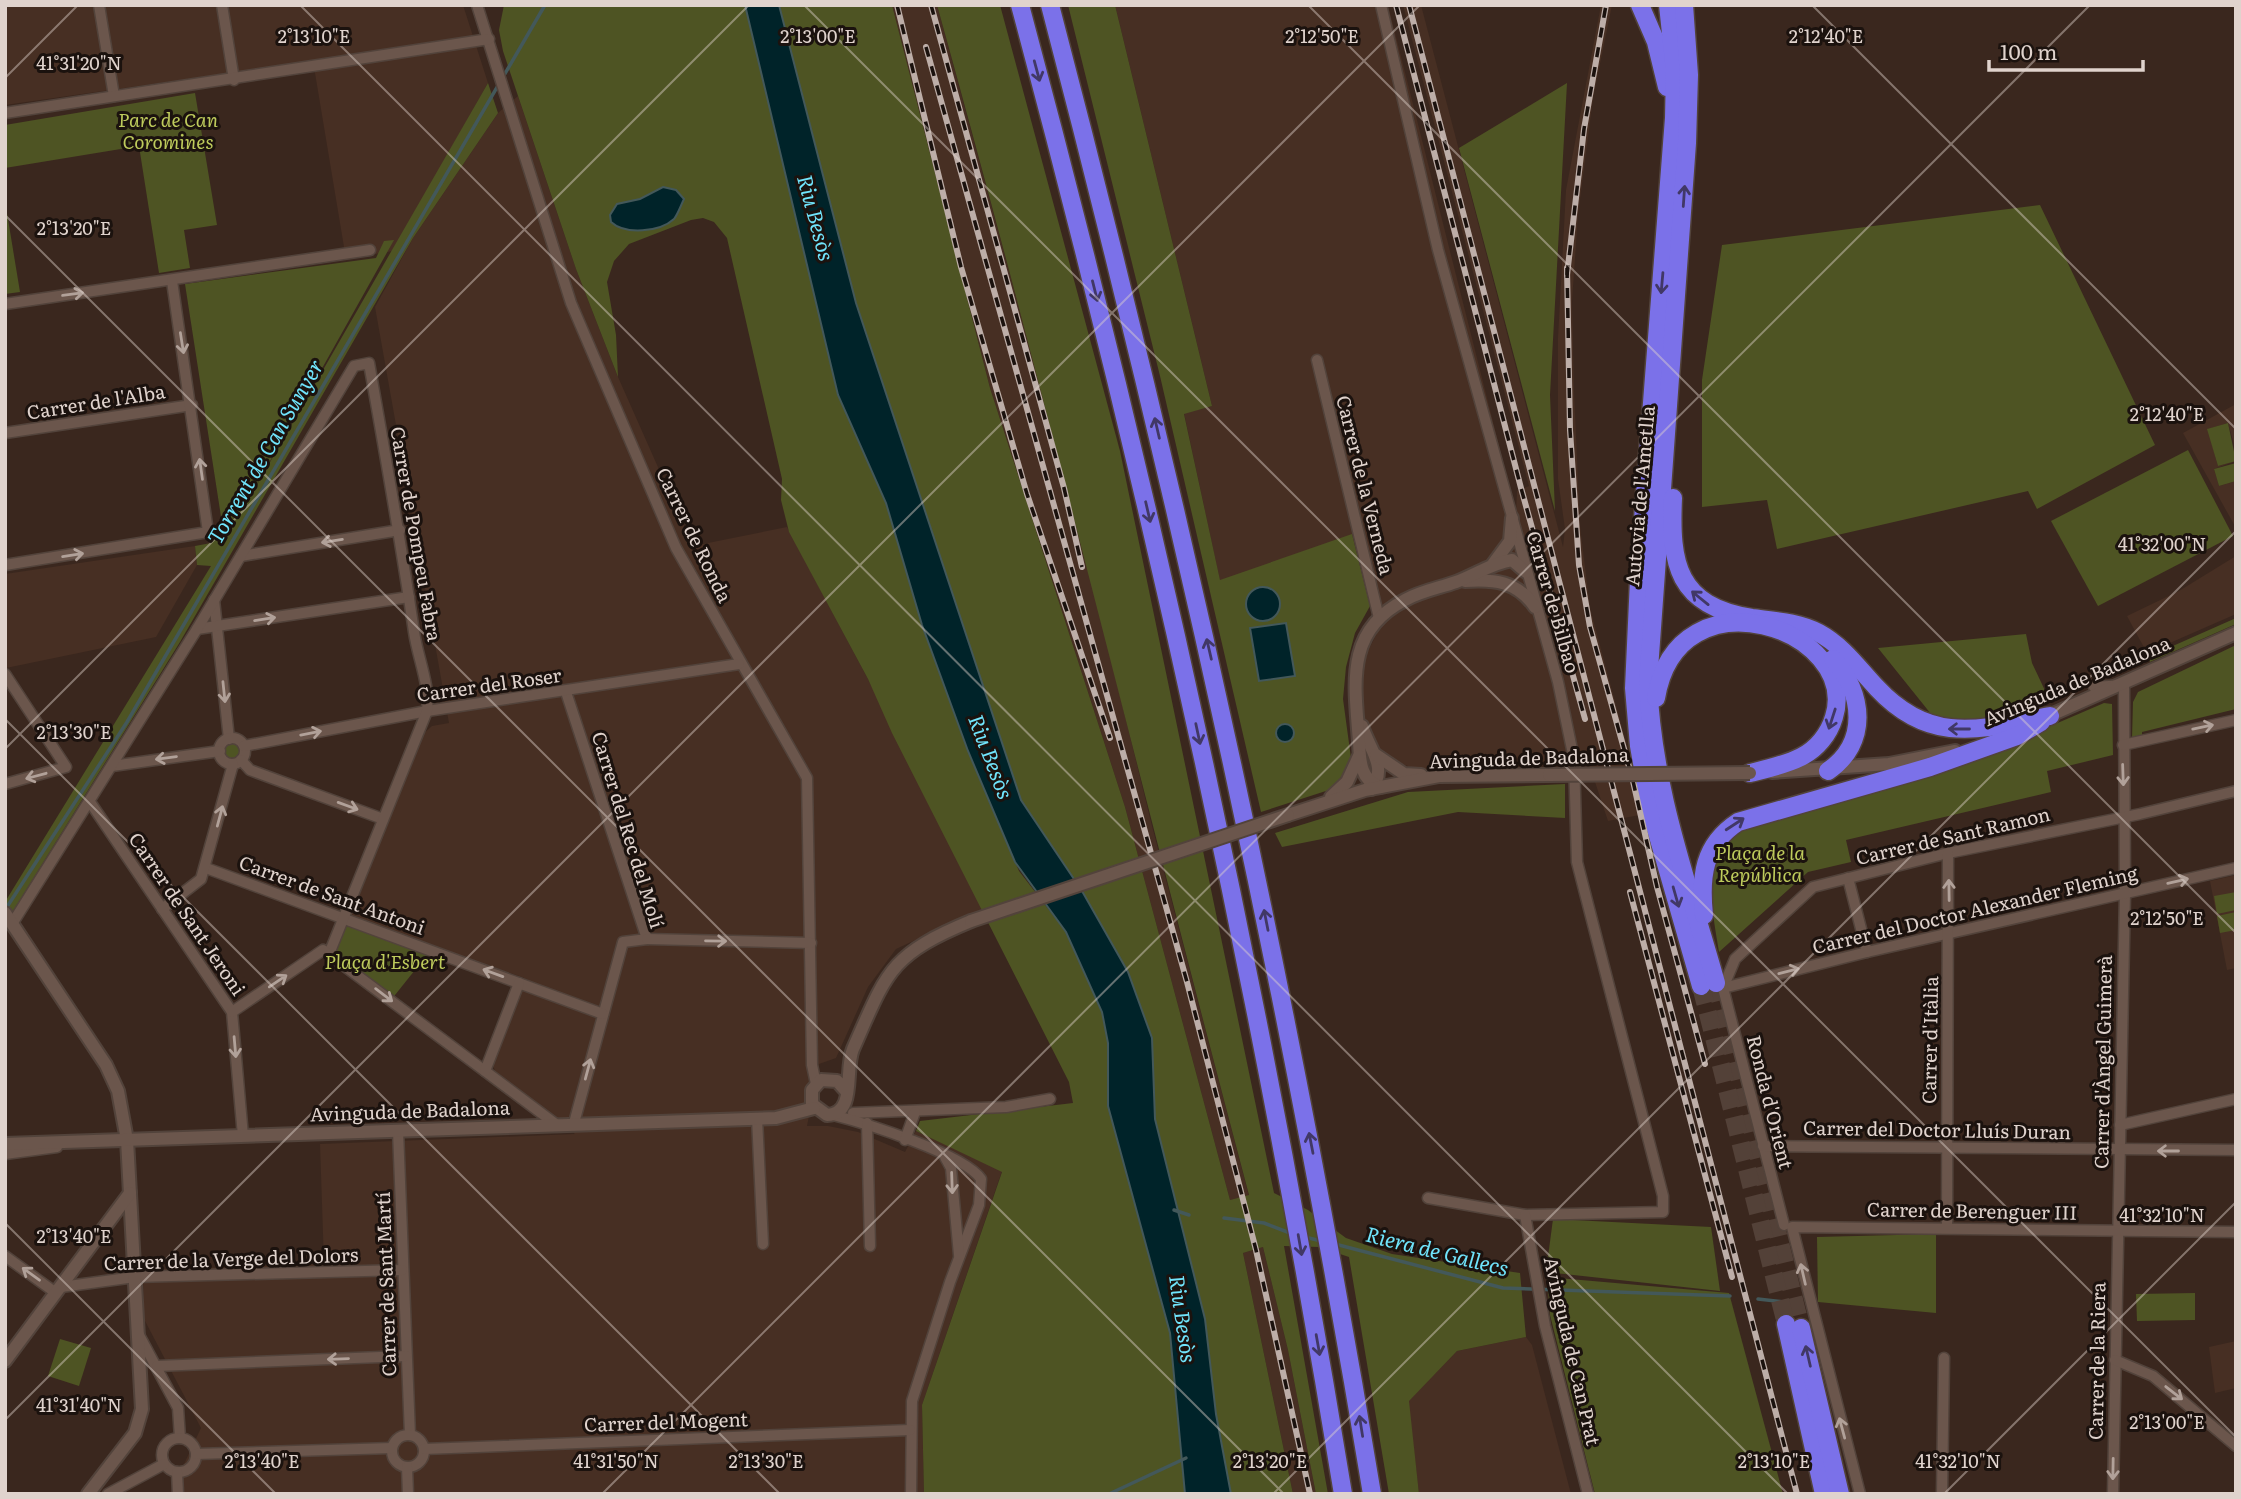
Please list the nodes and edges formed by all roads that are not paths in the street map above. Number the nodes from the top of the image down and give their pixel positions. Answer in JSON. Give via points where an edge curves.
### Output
{"nodes":[{"id":1,"x":99,"y":5,"type":"edge"},
{"id":2,"x":222,"y":5,"type":"edge"},
{"id":3,"x":477,"y":5,"type":"edge"},
{"id":4,"x":1020,"y":5,"type":"edge"},
{"id":5,"x":1050,"y":5,"type":"edge"},
{"id":6,"x":1381,"y":5,"type":"edge"},
{"id":7,"x":1640,"y":5,"type":"edge"},
{"id":8,"x":1668,"y":5,"type":"edge"},
{"id":9,"x":1684,"y":5,"type":"edge"},
{"id":10,"x":489,"y":38,"type":"junction"},
{"id":11,"x":234,"y":80,"type":"junction"},
{"id":12,"x":114,"y":96,"type":"junction"},
{"id":13,"x":5,"y":113,"type":"edge"},
{"id":14,"x":1674,"y":118,"type":"junction"},
{"id":15,"x":1681,"y":240,"type":"junction"},
{"id":16,"x":370,"y":250,"type":"dead end"},
{"id":17,"x":172,"y":281,"type":"junction"},
{"id":18,"x":5,"y":303,"type":"edge"},
{"id":19,"x":1317,"y":360,"type":"dead end"},
{"id":20,"x":192,"y":405,"type":"junction"},
{"id":21,"x":5,"y":433,"type":"edge"},
{"id":22,"x":1512,"y":519,"type":"junction"},
{"id":23,"x":400,"y":530,"type":"junction"},
{"id":24,"x":241,"y":556,"type":"junction"},
{"id":25,"x":5,"y":565,"type":"edge"},
{"id":26,"x":1490,"y":566,"type":"junction"},
{"id":27,"x":1524,"y":566,"type":"junction"},
{"id":28,"x":1498,"y":581,"type":"junction"},
{"id":29,"x":1458,"y":582,"type":"junction"},
{"id":30,"x":409,"y":597,"type":"junction"},
{"id":31,"x":214,"y":600,"type":"junction"},
{"id":32,"x":1535,"y":607,"type":"junction"},
{"id":33,"x":1379,"y":618,"type":"junction"},
{"id":34,"x":1768,"y":620,"type":"junction"},
{"id":35,"x":216,"y":626,"type":"junction"},
{"id":36,"x":197,"y":629,"type":"junction"},
{"id":37,"x":2236,"y":633,"type":"edge"},
{"id":38,"x":739,"y":664,"type":"junction"},
{"id":39,"x":5,"y":674,"type":"edge"},
{"id":40,"x":2124,"y":685,"type":"junction"},
{"id":41,"x":2094,"y":687,"type":"dead end"},
{"id":42,"x":566,"y":692,"type":"junction"},
{"id":43,"x":1354,"y":698,"type":"junction"},
{"id":44,"x":427,"y":711,"type":"junction"},
{"id":45,"x":2050,"y":716,"type":"junction"},
{"id":46,"x":2236,"y":720,"type":"edge"},
{"id":47,"x":1650,"y":729,"type":"junction"},
{"id":48,"x":229,"y":739,"type":"junction"},
{"id":49,"x":2123,"y":744,"type":"junction"},
{"id":50,"x":244,"y":746,"type":"junction"},
{"id":51,"x":220,"y":751,"type":"junction"},
{"id":52,"x":1373,"y":751,"type":"junction"},
{"id":53,"x":1359,"y":755,"type":"junction"},
{"id":54,"x":237,"y":762,"type":"junction"},
{"id":55,"x":112,"y":766,"type":"junction"},
{"id":56,"x":1828,"y":771,"type":"junction"},
{"id":57,"x":1750,"y":773,"type":"junction"},
{"id":58,"x":1439,"y":776,"type":"junction"},
{"id":59,"x":5,"y":784,"type":"edge"},
{"id":60,"x":1375,"y":787,"type":"junction"},
{"id":61,"x":2236,"y":791,"type":"edge"},
{"id":62,"x":90,"y":802,"type":"junction"},
{"id":63,"x":1323,"y":803,"type":"junction"},
{"id":64,"x":2124,"y":816,"type":"junction"},
{"id":65,"x":383,"y":820,"type":"junction"},
{"id":66,"x":1948,"y":852,"type":"junction"},
{"id":67,"x":206,"y":868,"type":"junction"},
{"id":68,"x":2236,"y":869,"type":"edge"},
{"id":69,"x":1848,"y":878,"type":"junction"},
{"id":70,"x":2125,"y":893,"type":"junction"},
{"id":71,"x":162,"y":909,"type":"junction"},
{"id":72,"x":342,"y":918,"type":"junction"},
{"id":73,"x":9,"y":919,"type":"edge"},
{"id":74,"x":1949,"y":934,"type":"junction"},
{"id":75,"x":648,"y":939,"type":"junction"},
{"id":76,"x":811,"y":943,"type":"junction"},
{"id":77,"x":326,"y":952,"type":"junction"},
{"id":78,"x":1867,"y":952,"type":"junction"},
{"id":79,"x":1708,"y":953,"type":"junction"},
{"id":80,"x":519,"y":983,"type":"junction"},
{"id":81,"x":1713,"y":986,"type":"junction"},
{"id":82,"x":232,"y":1012,"type":"junction"},
{"id":83,"x":603,"y":1014,"type":"junction"},
{"id":84,"x":849,"y":1059,"type":"junction"},
{"id":85,"x":485,"y":1071,"type":"junction"},
{"id":86,"x":831,"y":1079,"type":"junction"},
{"id":87,"x":816,"y":1084,"type":"junction"},
{"id":88,"x":847,"y":1092,"type":"junction"},
{"id":89,"x":1050,"y":1099,"type":"dead end"},
{"id":90,"x":2236,"y":1099,"type":"edge"},
{"id":91,"x":814,"y":1108,"type":"junction"},
{"id":92,"x":849,"y":1110,"type":"junction"},
{"id":93,"x":915,"y":1112,"type":"junction"},
{"id":94,"x":833,"y":1115,"type":"junction"},
{"id":95,"x":757,"y":1118,"type":"junction"},
{"id":96,"x":867,"y":1123,"type":"junction"},
{"id":97,"x":574,"y":1124,"type":"junction"},
{"id":98,"x":557,"y":1125,"type":"junction"},
{"id":99,"x":2120,"y":1125,"type":"junction"},
{"id":100,"x":398,"y":1131,"type":"junction"},
{"id":101,"x":243,"y":1136,"type":"junction"},
{"id":102,"x":127,"y":1140,"type":"junction"},
{"id":103,"x":905,"y":1140,"type":"junction"},
{"id":104,"x":88,"y":1143,"type":"junction"},
{"id":105,"x":5,"y":1144,"type":"edge"},
{"id":106,"x":1763,"y":1146,"type":"junction"},
{"id":107,"x":1947,"y":1147,"type":"junction"},
{"id":108,"x":2236,"y":1150,"type":"edge"},
{"id":109,"x":2118,"y":1151,"type":"junction"},
{"id":110,"x":5,"y":1154,"type":"edge"},
{"id":111,"x":945,"y":1157,"type":"junction"},
{"id":112,"x":130,"y":1193,"type":"junction"},
{"id":113,"x":1428,"y":1198,"type":"dead end"},
{"id":114,"x":953,"y":1211,"type":"junction"},
{"id":115,"x":1525,"y":1215,"type":"junction"},
{"id":116,"x":972,"y":1223,"type":"junction"},
{"id":117,"x":1788,"y":1226,"type":"junction"},
{"id":118,"x":1947,"y":1228,"type":"junction"},
{"id":119,"x":2117,"y":1230,"type":"junction"},
{"id":120,"x":2236,"y":1232,"type":"edge"},
{"id":121,"x":763,"y":1244,"type":"dead end"},
{"id":122,"x":870,"y":1246,"type":"dead end"},
{"id":123,"x":5,"y":1255,"type":"edge"},
{"id":124,"x":959,"y":1257,"type":"junction"},
{"id":125,"x":402,"y":1270,"type":"junction"},
{"id":126,"x":135,"y":1277,"type":"junction"},
{"id":127,"x":58,"y":1290,"type":"junction"},
{"id":128,"x":1800,"y":1324,"type":"junction"},
{"id":129,"x":138,"y":1332,"type":"junction"},
{"id":130,"x":406,"y":1356,"type":"junction"},
{"id":131,"x":1944,"y":1358,"type":"dead end"},
{"id":132,"x":2115,"y":1360,"type":"junction"},
{"id":133,"x":5,"y":1362,"type":"edge"},
{"id":134,"x":157,"y":1366,"type":"junction"},
{"id":135,"x":910,"y":1430,"type":"junction"},
{"id":136,"x":410,"y":1435,"type":"junction"},
{"id":137,"x":180,"y":1438,"type":"junction"},
{"id":138,"x":2236,"y":1446,"type":"edge"},
{"id":139,"x":392,"y":1448,"type":"junction"},
{"id":140,"x":424,"y":1449,"type":"junction"},
{"id":141,"x":196,"y":1454,"type":"junction"},
{"id":142,"x":164,"y":1464,"type":"junction"},
{"id":143,"x":407,"y":1467,"type":"junction"},
{"id":144,"x":177,"y":1472,"type":"junction"},
{"id":145,"x":88,"y":1494,"type":"edge"},
{"id":146,"x":108,"y":1494,"type":"edge"},
{"id":147,"x":178,"y":1494,"type":"edge"},
{"id":148,"x":408,"y":1494,"type":"edge"},
{"id":149,"x":911,"y":1494,"type":"edge"},
{"id":150,"x":1343,"y":1494,"type":"edge"},
{"id":151,"x":1373,"y":1494,"type":"edge"},
{"id":152,"x":1588,"y":1494,"type":"edge"},
{"id":153,"x":1825,"y":1494,"type":"edge"},
{"id":154,"x":1841,"y":1494,"type":"edge"},
{"id":155,"x":1860,"y":1494,"type":"edge"},
{"id":156,"x":1942,"y":1494,"type":"edge"},
{"id":157,"x":2113,"y":1494,"type":"edge"}],
"edges":[{"from":1,"to":12,"type":"street"},
{"from":2,"to":11,"type":"street"},
{"from":3,"to":10,"type":"street","name":"Carrer de Ronda"},
{"from":4,"to":150,"type":"highway","one_way":true,"via":[[1092,281],[1216,818],[1294,1213]]},
{"from":151,"to":5,"type":"highway","one_way":true,"via":[[1324,1210],[1200,612],[1118,265]]},
{"from":6,"to":22,"type":"street","name":"Carrer de Bilbao","via":[[1438,250]]},
{"from":7,"to":14,"type":"highway","via":[[1656,42]]},
{"from":8,"to":14,"type":"highway"},
{"from":15,"to":9,"type":"highway","name":"Autovia de l'Ametlla","one_way":true,"via":[[1688,102]]},
{"from":10,"to":11,"type":"street"},
{"from":10,"to":38,"type":"street","name":"Carrer de Ronda","via":[[571,303],[676,548]]},
{"from":11,"to":12,"type":"street"},
{"from":12,"to":13,"type":"street"},
{"from":14,"to":81,"type":"highway","one_way":true,"via":[[1634,657],[1637,727],[1650,808]]},
{"from":34,"to":15,"type":"highway","one_way":true,"via":[[1728,613],[1705,603],[1683,580],[1673,553]]},
{"from":15,"to":47,"type":"highway","name":"Autovia de l'Ametlla","via":[[1648,651]]},
{"from":16,"to":17,"type":"street"},
{"from":18,"to":17,"type":"street","one_way":true},
{"from":17,"to":20,"type":"street","one_way":true},
{"from":19,"to":33,"type":"street","name":"Carrer de la Verneda"},
{"from":20,"to":21,"type":"street","name":"Carrer de l'Alba"},
{"from":25,"to":20,"type":"street","one_way":true,"via":[[208,532]]},
{"from":22,"to":26,"type":"street","via":[[1510,541]]},
{"from":22,"to":27,"type":"street","name":"Carrer de Bilbao"},
{"from":23,"to":24,"type":"street","one_way":true},
{"from":23,"to":24,"type":"street","name":"Carrer de Pompeu Fabra","via":[[369,363],[354,366]]},
{"from":23,"to":30,"type":"street","name":"Carrer de Pompeu Fabra"},
{"from":24,"to":31,"type":"street"},
{"from":26,"to":27,"type":"street","via":[[1512,560]]},
{"from":26,"to":29,"type":"street"},
{"from":27,"to":28,"type":"street","via":[[1514,576]]},
{"from":27,"to":32,"type":"street","name":"Carrer de Bilbao"},
{"from":28,"to":29,"type":"street"},
{"from":28,"to":32,"type":"street","via":[[1519,589]]},
{"from":29,"to":33,"type":"street","via":[[1406,599]]},
{"from":35,"to":30,"type":"street","one_way":true},
{"from":30,"to":44,"type":"street","name":"Carrer de Pompeu Fabra","via":[[429,695]]},
{"from":31,"to":35,"type":"street"},
{"from":31,"to":36,"type":"street"},
{"from":32,"to":115,"type":"street","name":"Carrer de Bilbao","via":[[1558,682],[1573,759],[1577,862],[1663,1196],[1663,1212]]},
{"from":33,"to":43,"type":"street","via":[[1360,649]]},
{"from":45,"to":34,"type":"highway","one_way":true,"via":[[1976,729],[1925,724],[1889,701],[1829,640],[1808,628]]},
{"from":34,"to":56,"type":"highway","via":[[1820,646],[1852,692],[1856,737],[1849,754]]},
{"from":35,"to":36,"type":"street"},
{"from":35,"to":48,"type":"street","one_way":true},
{"from":36,"to":55,"type":"street"},
{"from":37,"to":40,"type":"street","name":"Avinguda de Badalona"},
{"from":38,"to":42,"type":"street","name":"Carrer del Roser"},
{"from":38,"to":76,"type":"street","name":"Carrer de Ronda","via":[[807,778]]},
{"from":39,"to":59,"type":"street","one_way":true,"via":[[66,767]]},
{"from":40,"to":41,"type":"street"},
{"from":40,"to":45,"type":"street","name":"Avinguda de Badalona"},
{"from":40,"to":49,"type":"street","name":"Carrer d'Àngel Guimerà"},
{"from":42,"to":44,"type":"street","name":"Carrer del Roser"},
{"from":42,"to":75,"type":"street","name":"Carrer del Rec del Molí"},
{"from":43,"to":52,"type":"street"},
{"from":43,"to":53,"type":"street"},
{"from":50,"to":44,"type":"street","name":"Carrer del Roser","one_way":true},
{"from":44,"to":65,"type":"street"},
{"from":45,"to":56,"type":"street","name":"Avinguda de Badalona","via":[[1951,752]]},
{"from":79,"to":45,"type":"highway","one_way":true,"via":[[1703,871],[1711,848],[1730,827],[1755,814],[1930,768],[2017,736]]},
{"from":49,"to":46,"type":"street","one_way":true},
{"from":47,"to":57,"type":"highway","one_way":true,"via":[[1662,669],[1685,638],[1723,624],[1779,629],[1809,646],[1830,672],[1835,712],[1826,734],[1813,749],[1790,762]]},
{"from":47,"to":79,"type":"highway","name":"Autovia de l'Ametlla","via":[[1669,827]]},
{"from":48,"to":50,"type":"street"},
{"from":48,"to":51,"type":"street"},
{"from":49,"to":64,"type":"street","name":"Carrer d'Àngel Guimerà","one_way":true},
{"from":50,"to":54,"type":"street"},
{"from":51,"to":54,"type":"street","via":[[223,760]]},
{"from":51,"to":55,"type":"street","one_way":true},
{"from":52,"to":58,"type":"street","via":[[1404,774]]},
{"from":52,"to":60,"type":"street","via":[[1379,769]]},
{"from":53,"to":60,"type":"street","via":[[1364,773]]},
{"from":53,"to":63,"type":"street","via":[[1347,782]]},
{"from":54,"to":65,"type":"street","one_way":true},
{"from":67,"to":54,"type":"street","one_way":true},
{"from":55,"to":62,"type":"street"},
{"from":56,"to":57,"type":"street","name":"Avinguda de Badalona"},
{"from":57,"to":58,"type":"street","name":"Avinguda de Badalona","bridge":true},
{"from":58,"to":60,"type":"street","name":"Avinguda de Badalona"},
{"from":60,"to":63,"type":"street","name":"Avinguda de Badalona"},
{"from":61,"to":64,"type":"street","name":"Carrer de Sant Ramon"},
{"from":62,"to":71,"type":"street","name":"Carrer de Sant Jeroni"},
{"from":62,"to":73,"type":"street"},
{"from":63,"to":84,"type":"street","name":"Avinguda de Badalona","bridge":true,"via":[[971,921],[920,944],[895,965],[880,989]]},
{"from":64,"to":66,"type":"street","name":"Carrer de Sant Ramon"},
{"from":64,"to":70,"type":"street","name":"Carrer d'Àngel Guimerà"},
{"from":65,"to":72,"type":"street"},
{"from":66,"to":69,"type":"street","name":"Carrer de Sant Ramon"},
{"from":74,"to":66,"type":"street","name":"Carrer d'Itàlia","one_way":true},
{"from":67,"to":71,"type":"street","via":[[201,879]]},
{"from":67,"to":72,"type":"street","name":"Carrer de Sant Antoni"},
{"from":70,"to":68,"type":"street","name":"Carrer del Doctor Alexander Fleming","one_way":true},
{"from":69,"to":78,"type":"street"},
{"from":69,"to":81,"type":"street","name":"Carrer de Sant Ramon","via":[[1813,887],[1735,959]]},
{"from":70,"to":74,"type":"street","name":"Carrer del Doctor Alexander Fleming"},
{"from":70,"to":99,"type":"street","name":"Carrer d'Àngel Guimerà"},
{"from":71,"to":82,"type":"street","name":"Carrer de Sant Jeroni"},
{"from":72,"to":77,"type":"street"},
{"from":80,"to":72,"type":"street","name":"Carrer de Sant Antoni","one_way":true},
{"from":73,"to":102,"type":"street","via":[[106,1065],[121,1102]]},
{"from":74,"to":78,"type":"street","name":"Carrer del Doctor Alexander Fleming"},
{"from":74,"to":107,"type":"street","name":"Carrer d'Itàlia"},
{"from":75,"to":76,"type":"street","one_way":true},
{"from":75,"to":83,"type":"street","name":"Carrer del Rec del Molí","via":[[623,942]]},
{"from":76,"to":87,"type":"street","name":"Carrer de Ronda"},
{"from":82,"to":77,"type":"street","one_way":true},
{"from":77,"to":85,"type":"street","one_way":true},
{"from":81,"to":78,"type":"street","name":"Carrer del Doctor Alexander Fleming","one_way":true},
{"from":79,"to":81,"type":"highway","name":"Autovia de l'Ametlla"},
{"from":80,"to":83,"type":"street","name":"Carrer de Sant Antoni"},
{"from":80,"to":85,"type":"street"},
{"from":81,"to":106,"type":"street","name":"Ronda d'Orient","via":[[1740,1053]]},
{"from":82,"to":101,"type":"street","name":"Carrer de Sant Jeroni","one_way":true},
{"from":97,"to":83,"type":"street","name":"Carrer del Rec del Molí","one_way":true},
{"from":84,"to":86,"type":"street","name":"Avinguda de Badalona"},
{"from":84,"to":88,"type":"street","name":"Avinguda de Badalona"},
{"from":85,"to":98,"type":"street"},
{"from":86,"to":87,"type":"street"},
{"from":86,"to":88,"type":"street"},
{"from":87,"to":91,"type":"street","via":[[811,1096]]},
{"from":88,"to":92,"type":"street"},
{"from":89,"to":93,"type":"street","via":[[1006,1107]]},
{"from":90,"to":99,"type":"street"},
{"from":91,"to":94,"type":"street"},
{"from":91,"to":95,"type":"street","name":"Avinguda de Badalona","via":[[791,1116]]},
{"from":92,"to":93,"type":"street"},
{"from":92,"to":94,"type":"street"},
{"from":92,"to":96,"type":"street"},
{"from":93,"to":103,"type":"street"},
{"from":94,"to":96,"type":"street"},
{"from":95,"to":97,"type":"street","name":"Avinguda de Badalona"},
{"from":95,"to":121,"type":"street"},
{"from":96,"to":103,"type":"street"},
{"from":96,"to":122,"type":"street"},
{"from":97,"to":98,"type":"street","name":"Avinguda de Badalona"},
{"from":98,"to":100,"type":"street","name":"Avinguda de Badalona"},
{"from":99,"to":109,"type":"street","name":"Carrer d'Àngel Guimerà"},
{"from":100,"to":101,"type":"street","name":"Avinguda de Badalona"},
{"from":100,"to":125,"type":"street","name":"Carrer de Sant Martí"},
{"from":101,"to":102,"type":"street","name":"Avinguda de Badalona"},
{"from":102,"to":104,"type":"street","name":"Avinguda de Badalona"},
{"from":102,"to":112,"type":"street"},
{"from":103,"to":111,"type":"street"},
{"from":104,"to":105,"type":"street","name":"Avinguda de Badalona"},
{"from":104,"to":110,"type":"street"},
{"from":106,"to":107,"type":"street","name":"Carrer del Doctor Lluís Duran"},
{"from":106,"to":117,"type":"street","name":"Ronda d'Orient"},
{"from":107,"to":109,"type":"street","name":"Carrer del Doctor Lluís Duran"},
{"from":107,"to":118,"type":"street","name":"Carrer d'Itàlia"},
{"from":108,"to":109,"type":"street","name":"Carrer del Doctor Lluís Duran","one_way":true},
{"from":109,"to":119,"type":"street","name":"Carrer d'Àngel Guimerà"},
{"from":111,"to":114,"type":"street","one_way":true,"via":[[951,1168]]},
{"from":111,"to":116,"type":"street","via":[[968,1165],[981,1179],[982,1194]]},
{"from":112,"to":126,"type":"street"},
{"from":112,"to":127,"type":"street"},
{"from":113,"to":115,"type":"street"},
{"from":114,"to":116,"type":"street","via":[[962,1223]]},
{"from":114,"to":124,"type":"street"},
{"from":115,"to":152,"type":"street","name":"Avinguda de Can Prat","via":[[1545,1326]]},
{"from":116,"to":124,"type":"street"},
{"from":117,"to":118,"type":"street","name":"Carrer de Berenguer III"},
{"from":128,"to":117,"type":"street","name":"Ronda d'Orient","one_way":true},
{"from":118,"to":119,"type":"street","name":"Carrer de Berenguer III"},
{"from":119,"to":120,"type":"street","name":"Carrer de Berenguer III"},
{"from":119,"to":132,"type":"street","name":"Carrer de la Riera"},
{"from":127,"to":123,"type":"street","one_way":true},
{"from":124,"to":135,"type":"street","via":[[912,1401]]},
{"from":125,"to":126,"type":"street","name":"Carrer de la Verge del Dolors"},
{"from":125,"to":130,"type":"street","name":"Carrer de Sant Martí"},
{"from":126,"to":127,"type":"street","name":"Carrer de la Verge del Dolors"},
{"from":126,"to":129,"type":"street"},
{"from":127,"to":133,"type":"street"},
{"from":128,"to":153,"type":"highway"},
{"from":154,"to":128,"type":"highway","one_way":true},
{"from":155,"to":128,"type":"street","name":"Ronda d'Orient","one_way":true},
{"from":129,"to":134,"type":"street"},
{"from":129,"to":145,"type":"street","via":[[142,1402],[138,1426]]},
{"from":130,"to":134,"type":"street","one_way":true},
{"from":130,"to":136,"type":"street","name":"Carrer de Sant Martí"},
{"from":131,"to":156,"type":"street"},
{"from":132,"to":138,"type":"street","one_way":true,"via":[[2153,1376]]},
{"from":132,"to":157,"type":"street","name":"Carrer de la Riera","one_way":true},
{"from":134,"to":137,"type":"street","via":[[178,1408]]},
{"from":135,"to":140,"type":"street","name":"Carrer del Mogent"},
{"from":135,"to":149,"type":"street"},
{"from":136,"to":139,"type":"street","via":[[397,1439]]},
{"from":136,"to":140,"type":"street","via":[[418,1438]]},
{"from":137,"to":141,"type":"street","via":[[191,1443]]},
{"from":137,"to":142,"type":"street","via":[[164,1447]]},
{"from":139,"to":141,"type":"street"},
{"from":139,"to":143,"type":"street","via":[[397,1463]]},
{"from":140,"to":143,"type":"street","via":[[419,1462]]},
{"from":141,"to":144,"type":"street","via":[[190,1468]]},
{"from":142,"to":144,"type":"street"},
{"from":142,"to":146,"type":"street"},
{"from":143,"to":148,"type":"street"},
{"from":144,"to":147,"type":"street"}]}
